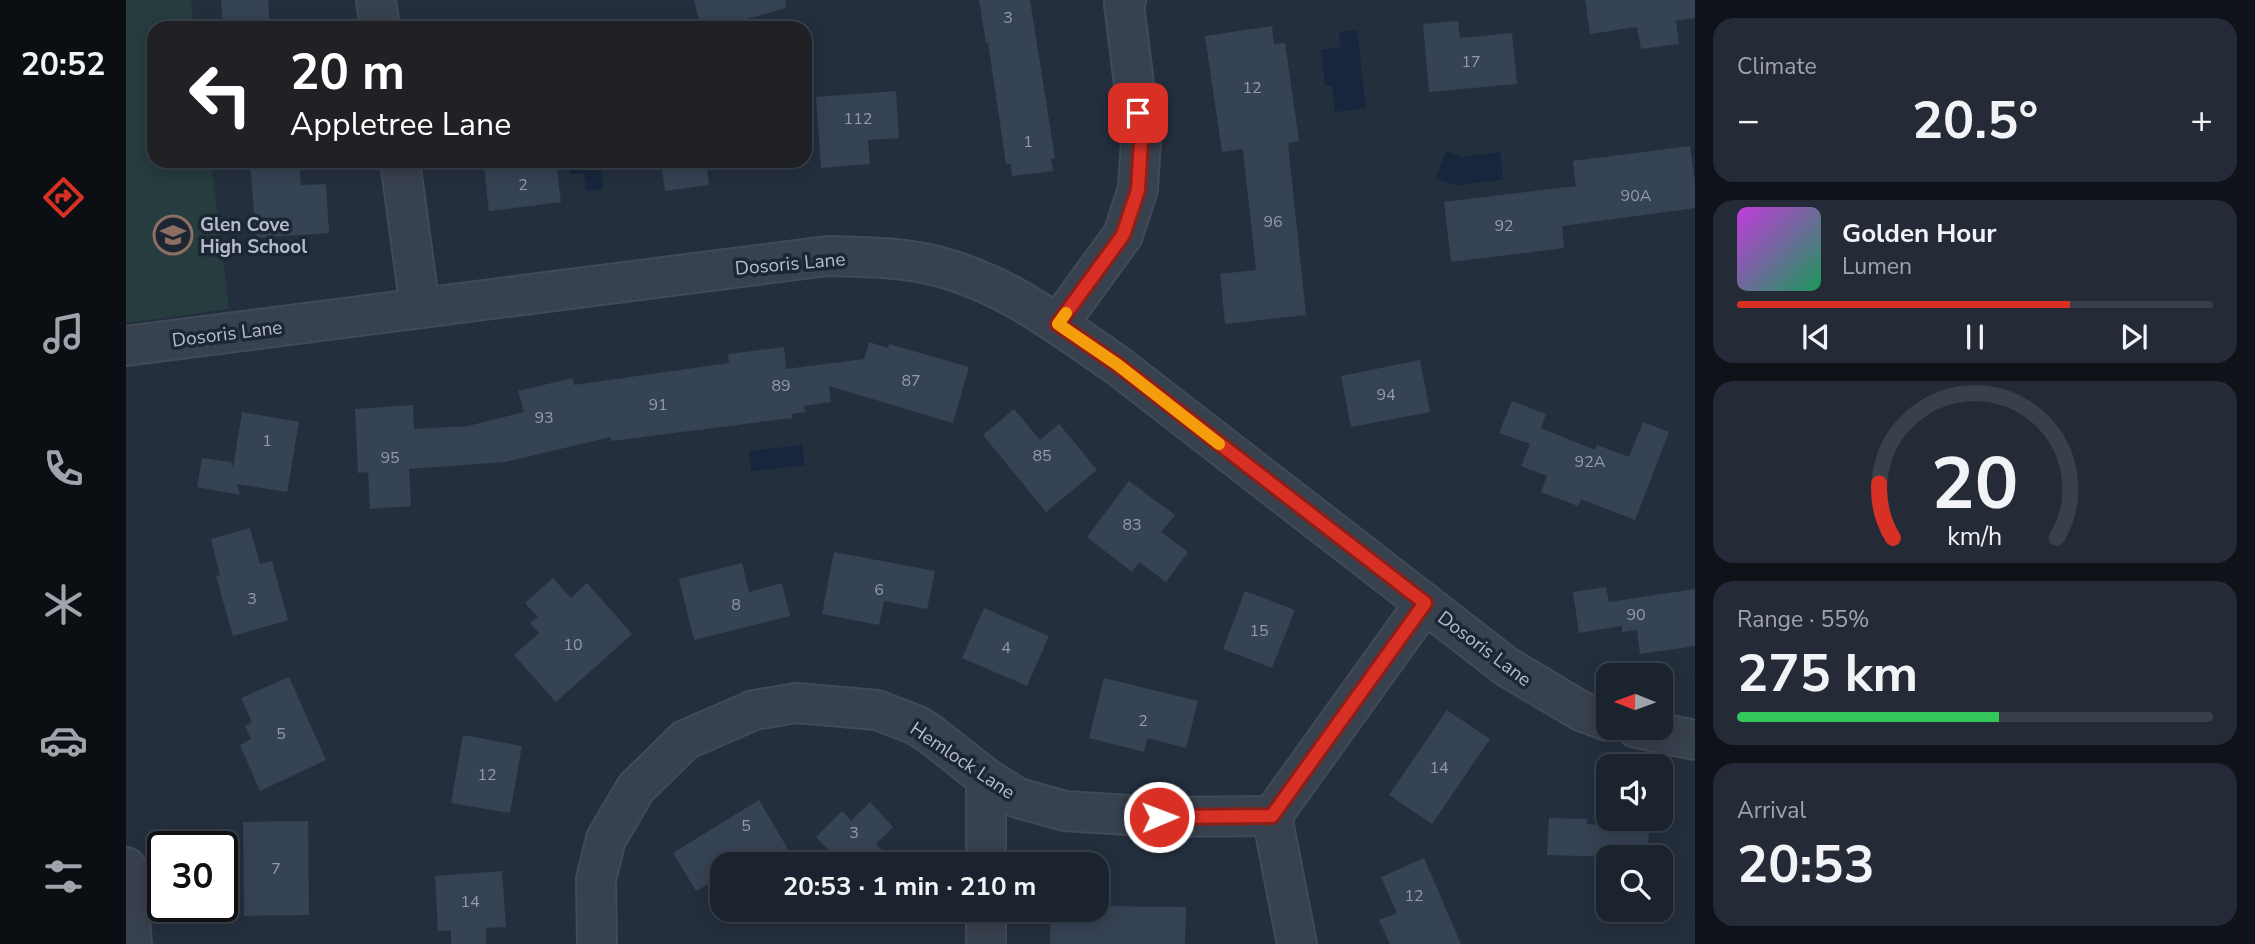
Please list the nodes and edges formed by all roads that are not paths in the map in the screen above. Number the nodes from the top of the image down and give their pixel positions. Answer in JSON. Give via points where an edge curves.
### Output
{"nodes":[{"id":1,"x":376,"y":0,"type":"edge"},
{"id":2,"x":1126,"y":0,"type":"edge"},
{"id":3,"x":379,"y":21,"type":"edge"},
{"id":4,"x":401,"y":168,"type":"edge"},
{"id":5,"x":420,"y":308,"type":"junction"},
{"id":6,"x":1058,"y":324,"type":"junction"},
{"id":7,"x":126,"y":346,"type":"edge"},
{"id":8,"x":1425,"y":603,"type":"junction"},
{"id":9,"x":1596,"y":716,"type":"edge"},
{"id":10,"x":1673,"y":736,"type":"edge"},
{"id":11,"x":1695,"y":740,"type":"edge"},
{"id":12,"x":986,"y":778,"type":"junction"},
{"id":13,"x":1272,"y":816,"type":"junction"},
{"id":14,"x":986,"y":852,"type":"edge"},
{"id":15,"x":126,"y":867,"type":"edge"},
{"id":16,"x":986,"y":922,"type":"edge"},
{"id":17,"x":132,"y":944,"type":"edge"},
{"id":18,"x":597,"y":944,"type":"edge"},
{"id":19,"x":986,"y":944,"type":"edge"},
{"id":20,"x":1297,"y":944,"type":"edge"}],
"edges":[{"from":1,"to":3,"type":"street"},
{"from":2,"to":6,"type":"street","via":[[1141,140],[1138,190],[1123,235]]},
{"from":4,"to":5,"type":"street"},
{"from":5,"to":6,"type":"street","name":"Dosoris Lane","via":[[827,256],[940,267],[1006,292]]},
{"from":5,"to":7,"type":"street","name":"Dosoris Lane"},
{"from":6,"to":8,"type":"street","name":"Dosoris Lane","via":[[1118,365]]},
{"from":8,"to":9,"type":"street","name":"Dosoris Lane","via":[[1507,667]]},
{"from":8,"to":13,"type":"street"},
{"from":10,"to":11,"type":"street"},
{"from":12,"to":13,"type":"street","name":"Hemlock Lane","via":[[1018,798],[1065,811],[1159,817]]},
{"from":12,"to":14,"type":"street"},
{"from":12,"to":18,"type":"street","name":"Hemlock Lane","via":[[929,733],[877,710],[796,703],[754,710],[685,740],[636,788],[606,839],[596,879]]},
{"from":13,"to":20,"type":"street"},
{"from":15,"to":17,"type":"street"},
{"from":16,"to":19,"type":"street"}]}
